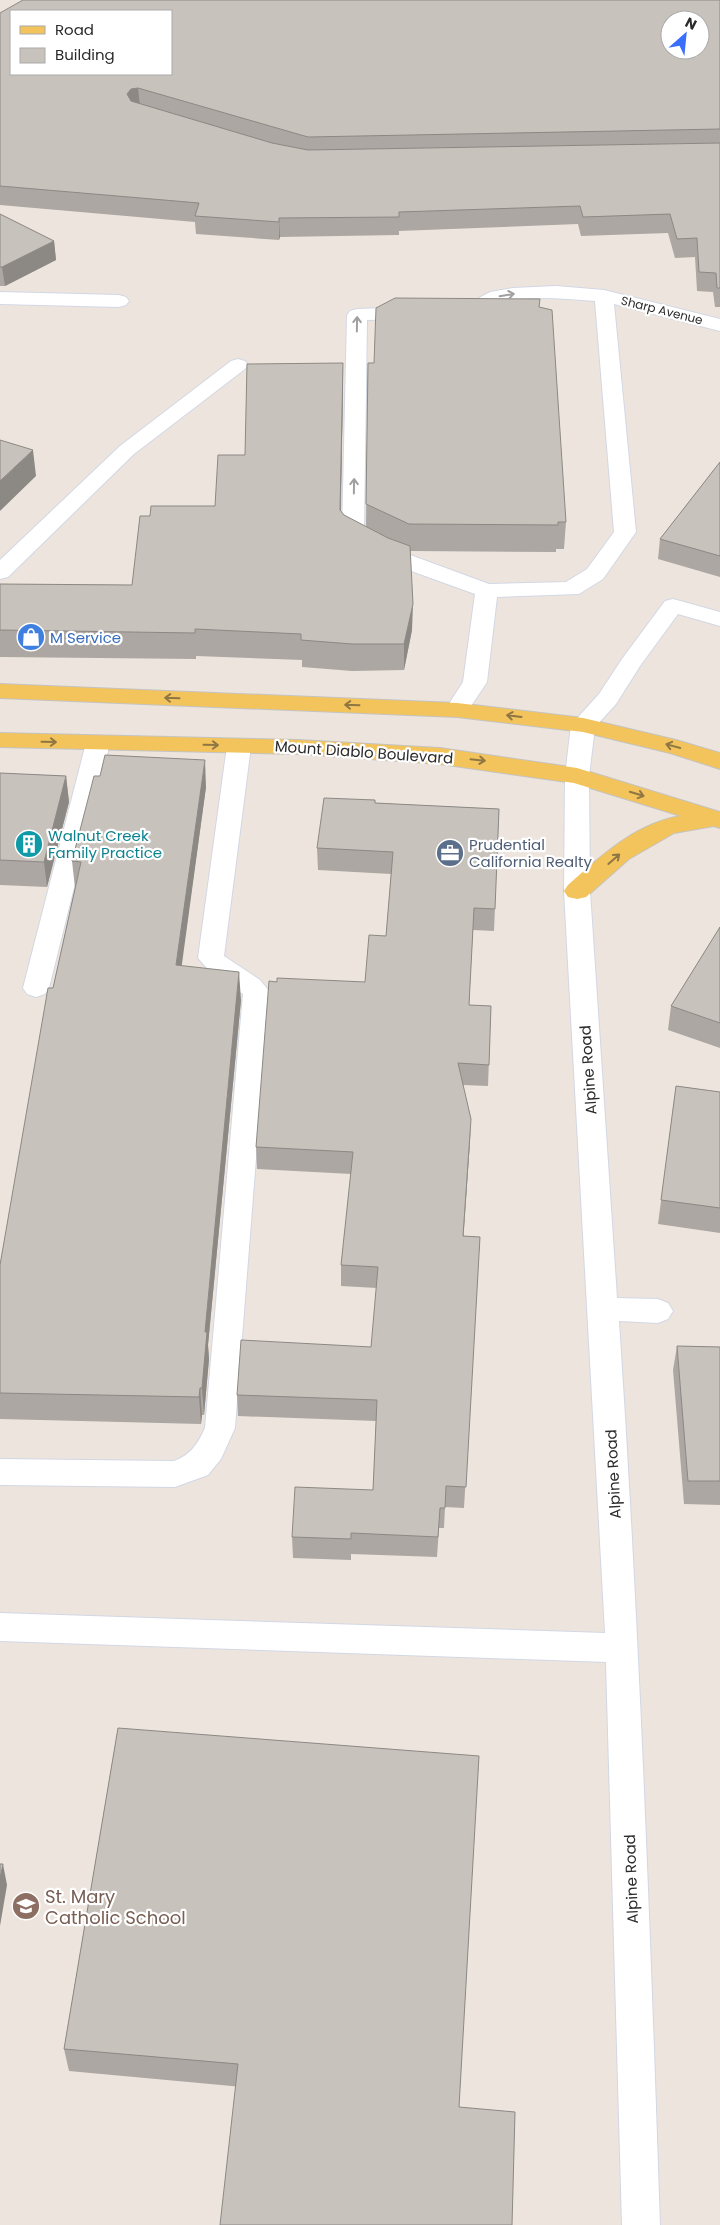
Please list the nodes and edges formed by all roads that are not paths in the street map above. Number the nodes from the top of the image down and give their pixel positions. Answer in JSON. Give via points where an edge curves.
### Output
{"nodes":[{"id":1,"x":604,"y":296,"type":"junction"},
{"id":2,"x":0,"y":298,"type":"edge"},
{"id":3,"x":119,"y":301,"type":"dead end"},
{"id":4,"x":720,"y":325,"type":"edge"},
{"id":5,"x":238,"y":365,"type":"dead end"},
{"id":6,"x":0,"y":572,"type":"edge"},
{"id":7,"x":487,"y":591,"type":"junction"},
{"id":8,"x":720,"y":620,"type":"edge"},
{"id":9,"x":0,"y":691,"type":"edge"},
{"id":10,"x":457,"y":710,"type":"junction"},
{"id":11,"x":582,"y":725,"type":"junction"},
{"id":12,"x":0,"y":740,"type":"edge"},
{"id":13,"x":98,"y":743,"type":"junction"},
{"id":14,"x":239,"y":746,"type":"junction"},
{"id":15,"x":720,"y":761,"type":"edge"},
{"id":16,"x":577,"y":776,"type":"junction"},
{"id":17,"x":718,"y":819,"type":"edge"},
{"id":18,"x":577,"y":891,"type":"junction"},
{"id":19,"x":36,"y":988,"type":"dead end"},
{"id":20,"x":604,"y":1309,"type":"junction"},
{"id":21,"x":658,"y":1311,"type":"dead end"},
{"id":22,"x":0,"y":1472,"type":"edge"},
{"id":23,"x":0,"y":1627,"type":"edge"},
{"id":24,"x":622,"y":1648,"type":"junction"},
{"id":25,"x":641,"y":2225,"type":"edge"}],
"edges":[{"from":1,"to":4,"type":"street","name":"Sharp Avenue"},
{"from":1,"to":7,"type":"street","via":[[625,532],[596,574],[571,589]]},
{"from":7,"to":1,"type":"street","name":"Sharp Avenue","one_way":true,"via":[[397,558],[353,535],[357,314],[470,311],[490,298],[514,294],[556,292]]},
{"from":2,"to":3,"type":"street"},
{"from":5,"to":6,"type":"street","via":[[126,450]]},
{"from":7,"to":10,"type":"street","via":[[474,682]]},
{"from":8,"to":11,"type":"street","via":[[674,606],[608,698]]},
{"from":10,"to":9,"type":"main road","one_way":true},
{"from":11,"to":10,"type":"main road","one_way":true},
{"from":15,"to":11,"type":"main road","one_way":true},
{"from":11,"to":16,"type":"street","name":"Alpine Road"},
{"from":12,"to":13,"type":"main road","name":"Mount Diablo Boulevard","one_way":true},
{"from":13,"to":14,"type":"main road","name":"Mount Diablo Boulevard","one_way":true},
{"from":13,"to":19,"type":"street"},
{"from":14,"to":16,"type":"main road","name":"Mount Diablo Boulevard","one_way":true,"via":[[299,746],[440,756]]},
{"from":14,"to":22,"type":"street","via":[[211,958],[219,968],[256,991],[220,1428],[198,1466],[175,1474]]},
{"from":16,"to":17,"type":"main road","name":"Mount Diablo Boulevard","one_way":true},
{"from":16,"to":18,"type":"street","name":"Alpine Road"},
{"from":18,"to":17,"type":"main road","one_way":true,"via":[[620,853],[668,826]]},
{"from":18,"to":20,"type":"street","name":"Alpine Road"},
{"from":20,"to":21,"type":"street"},
{"from":20,"to":24,"type":"street","name":"Alpine Road"},
{"from":23,"to":24,"type":"street"},
{"from":24,"to":25,"type":"street","name":"Alpine Road"}]}
